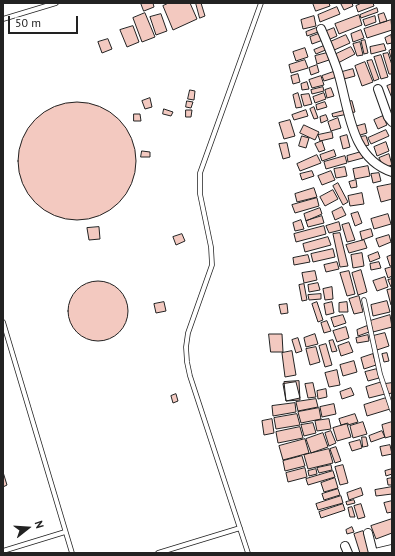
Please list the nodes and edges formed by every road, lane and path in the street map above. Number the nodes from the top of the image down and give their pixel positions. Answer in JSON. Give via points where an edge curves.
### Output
{"nodes":[{"id":1,"x":56,"y":3,"type":"edge"},
{"id":2,"x":261,"y":3,"type":"edge"},
{"id":3,"x":3,"y":19,"type":"edge"},
{"id":4,"x":321,"y":29,"type":"dead end"},
{"id":5,"x":378,"y":90,"type":"dead end"},
{"id":6,"x":391,"y":118,"type":"edge"},
{"id":7,"x":392,"y":172,"type":"edge"},
{"id":8,"x":364,"y":300,"type":"dead end"},
{"id":9,"x":3,"y":322,"type":"edge"},
{"id":10,"x":4,"y":330,"type":"edge"},
{"id":11,"x":392,"y":410,"type":"edge"},
{"id":12,"x":240,"y":528,"type":"junction"},
{"id":13,"x":66,"y":532,"type":"junction"},
{"id":14,"x":368,"y":533,"type":"dead end"},
{"id":15,"x":392,"y":548,"type":"edge"},
{"id":16,"x":3,"y":551,"type":"edge"},
{"id":17,"x":72,"y":553,"type":"edge"},
{"id":18,"x":158,"y":553,"type":"edge"},
{"id":19,"x":248,"y":553,"type":"edge"},
{"id":20,"x":374,"y":553,"type":"edge"}],
"edges":[{"from":1,"to":3,"type":"lane"},
{"from":2,"to":12,"type":"lane","via":[[200,174],[200,194],[211,247],[212,265],[188,333],[186,347],[190,376]]},
{"from":4,"to":7,"type":"street","via":[[338,72],[351,126],[358,142],[376,163]]},
{"from":5,"to":6,"type":"street"},
{"from":8,"to":11,"type":"lane","via":[[380,374]]},
{"from":9,"to":10,"type":"lane"},
{"from":10,"to":13,"type":"lane"},
{"from":12,"to":18,"type":"lane"},
{"from":12,"to":19,"type":"lane"},
{"from":13,"to":16,"type":"lane"},
{"from":13,"to":17,"type":"lane"},
{"from":14,"to":20,"type":"street"},
{"from":15,"to":20,"type":"street"}]}
